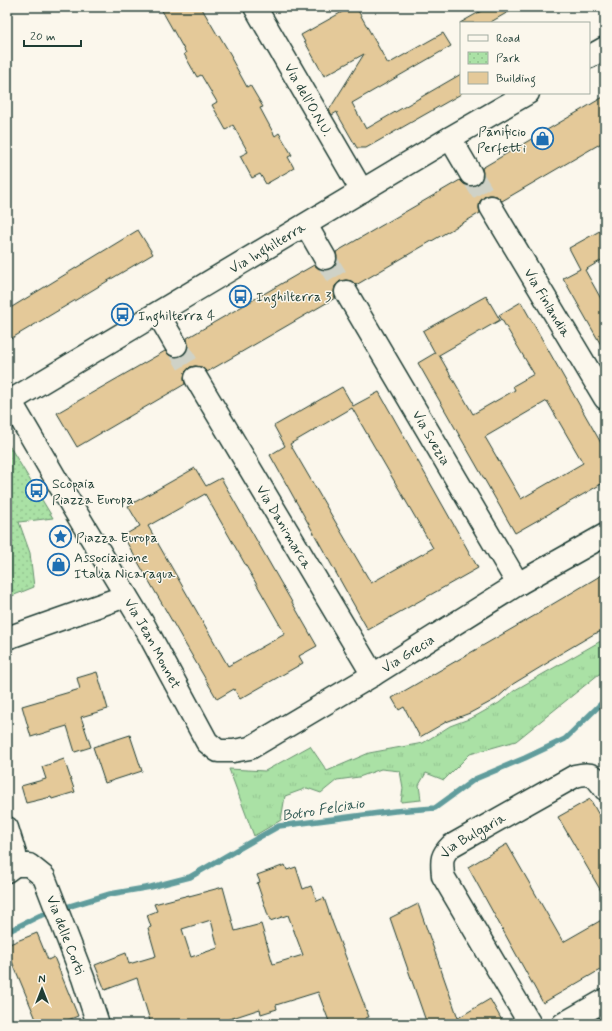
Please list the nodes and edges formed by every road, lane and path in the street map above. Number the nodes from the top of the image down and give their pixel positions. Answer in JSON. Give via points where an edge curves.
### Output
{"nodes":[{"id":1,"x":255,"y":7,"type":"edge"},
{"id":2,"x":605,"y":48,"type":"edge"},
{"id":3,"x":590,"y":56,"type":"edge"},
{"id":4,"x":526,"y":94,"type":"edge"},
{"id":5,"x":450,"y":138,"type":"junction"},
{"id":6,"x":471,"y":174,"type":"tunnel mouth"},
{"id":7,"x":362,"y":191,"type":"junction"},
{"id":8,"x":491,"y":207,"type":"tunnel mouth"},
{"id":9,"x":306,"y":225,"type":"junction"},
{"id":10,"x":325,"y":258,"type":"tunnel mouth"},
{"id":11,"x":346,"y":292,"type":"tunnel mouth"},
{"id":12,"x":158,"y":314,"type":"junction"},
{"id":13,"x":176,"y":345,"type":"tunnel mouth"},
{"id":14,"x":196,"y":378,"type":"tunnel mouth"},
{"id":15,"x":605,"y":398,"type":"edge"},
{"id":16,"x":9,"y":402,"type":"edge"},
{"id":17,"x":605,"y":535,"type":"edge"},
{"id":18,"x":518,"y":584,"type":"junction"},
{"id":19,"x":126,"y":596,"type":"junction"},
{"id":20,"x":7,"y":638,"type":"edge"},
{"id":21,"x":373,"y":675,"type":"junction"},
{"id":22,"x":206,"y":742,"type":"joint"},
{"id":23,"x":605,"y":789,"type":"edge"},
{"id":24,"x":7,"y":828,"type":"edge"},
{"id":25,"x":11,"y":868,"type":"edge"},
{"id":26,"x":605,"y":1000,"type":"edge"},
{"id":27,"x":98,"y":1024,"type":"edge"},
{"id":28,"x":530,"y":1024,"type":"edge"},
{"id":29,"x":563,"y":1024,"type":"edge"}],
"edges":[{"from":1,"to":7,"type":"street","name":"Via dell'O.N.U."},
{"from":2,"to":3,"type":"street"},
{"from":4,"to":5,"type":"street","name":"Via Inghilterra"},
{"from":5,"to":6,"type":"street"},
{"from":5,"to":7,"type":"street","name":"Via Inghilterra"},
{"from":7,"to":9,"type":"street","name":"Via Inghilterra"},
{"from":8,"to":15,"type":"street","name":"Via Finlandia"},
{"from":9,"to":10,"type":"street"},
{"from":9,"to":12,"type":"street","name":"Via Inghilterra"},
{"from":11,"to":18,"type":"street","name":"Via Svezia"},
{"from":12,"to":13,"type":"street"},
{"from":12,"to":16,"type":"street","name":"Via Inghilterra"},
{"from":14,"to":21,"type":"street","name":"Via Danimarca"},
{"from":16,"to":19,"type":"street","name":"Via Jean Monnet"},
{"from":17,"to":18,"type":"street","name":"Via Grecia"},
{"from":18,"to":21,"type":"street","name":"Via Grecia"},
{"from":19,"to":20,"type":"street"},
{"from":19,"to":22,"type":"street","name":"Via Jean Monnet"},
{"from":21,"to":22,"type":"street","name":"Via Grecia","via":[[250,748],[218,751]]},
{"from":23,"to":28,"type":"street","name":"Via Bulgaria","via":[[597,778],[587,774],[575,776],[451,846],[444,853],[443,876]]},
{"from":24,"to":25,"type":"street","via":[[15,854]]},
{"from":25,"to":27,"type":"street","name":"Via delle Corti","via":[[29,865],[44,877]]},
{"from":26,"to":29,"type":"street"}]}
